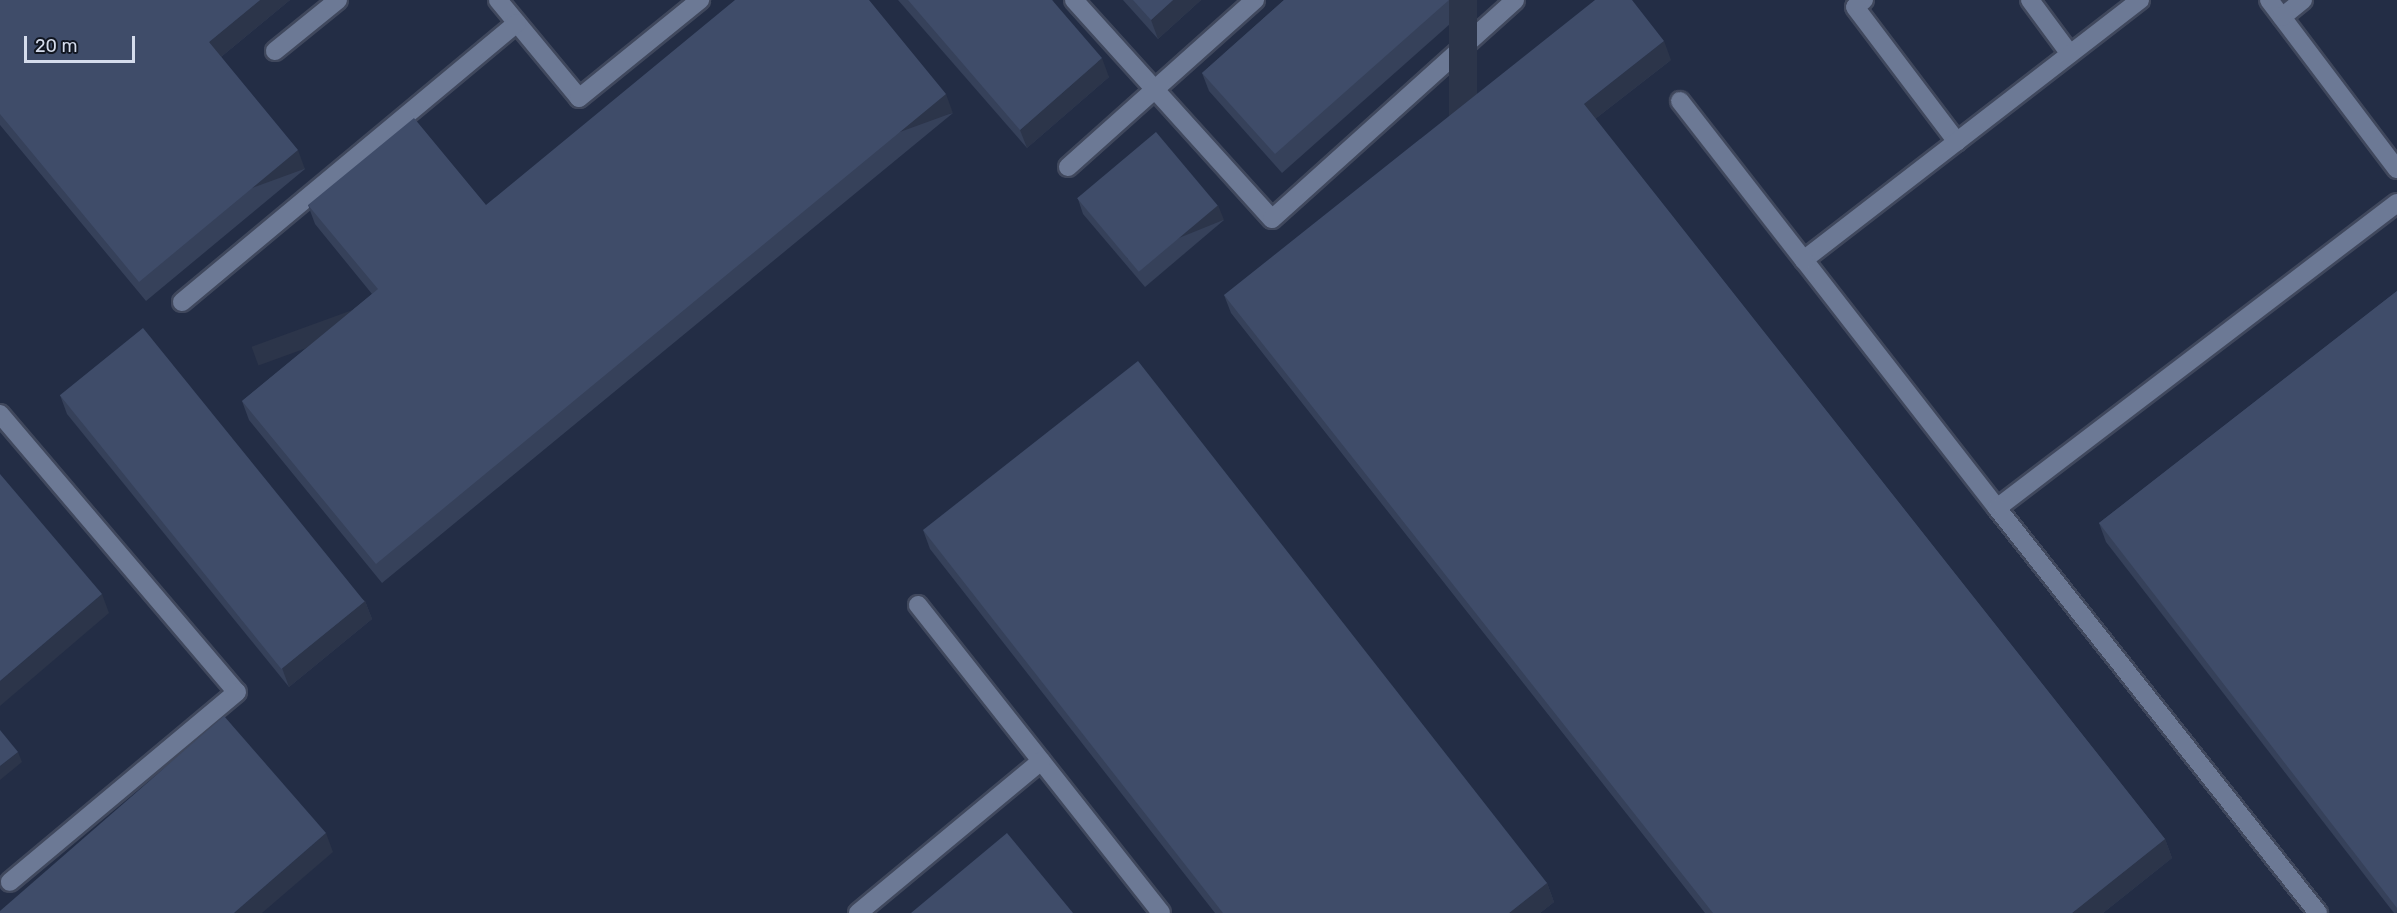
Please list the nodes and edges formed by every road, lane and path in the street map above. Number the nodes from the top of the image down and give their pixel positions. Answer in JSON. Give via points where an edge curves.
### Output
{"nodes":[{"id":1,"x":338,"y":0,"type":"edge"},
{"id":2,"x":498,"y":0,"type":"edge"},
{"id":3,"x":700,"y":0,"type":"edge"},
{"id":4,"x":1074,"y":0,"type":"edge"},
{"id":5,"x":1255,"y":0,"type":"edge"},
{"id":6,"x":1515,"y":0,"type":"edge"},
{"id":7,"x":1864,"y":0,"type":"edge"},
{"id":8,"x":2030,"y":0,"type":"edge"},
{"id":9,"x":2140,"y":0,"type":"edge"},
{"id":10,"x":2269,"y":0,"type":"edge"},
{"id":11,"x":2303,"y":0,"type":"edge"},
{"id":12,"x":2282,"y":16,"type":"junction"},
{"id":13,"x":517,"y":23,"type":"junction"},
{"id":14,"x":275,"y":51,"type":"dead end"},
{"id":15,"x":2070,"y":54,"type":"junction"},
{"id":16,"x":1155,"y":90,"type":"junction"},
{"id":17,"x":1680,"y":101,"type":"dead end"},
{"id":18,"x":1957,"y":142,"type":"junction"},
{"id":19,"x":1068,"y":167,"type":"dead end"},
{"id":20,"x":2397,"y":169,"type":"edge"},
{"id":21,"x":2397,"y":203,"type":"edge"},
{"id":22,"x":1804,"y":260,"type":"junction"},
{"id":23,"x":182,"y":302,"type":"dead end"},
{"id":24,"x":0,"y":414,"type":"edge"},
{"id":25,"x":7,"y":435,"type":"edge"},
{"id":26,"x":1997,"y":508,"type":"junction"},
{"id":27,"x":918,"y":605,"type":"dead end"},
{"id":28,"x":1041,"y":761,"type":"junction"},
{"id":29,"x":10,"y":882,"type":"dead end"},
{"id":30,"x":858,"y":913,"type":"edge"},
{"id":31,"x":1161,"y":913,"type":"edge"},
{"id":32,"x":2318,"y":913,"type":"edge"}],
"edges":[{"from":1,"to":14,"type":"lane"},
{"from":2,"to":13,"type":"lane"},
{"from":3,"to":13,"type":"lane","via":[[579,98]]},
{"from":4,"to":16,"type":"lane"},
{"from":5,"to":16,"type":"lane"},
{"from":6,"to":16,"type":"lane","via":[[1272,219]]},
{"from":7,"to":18,"type":"lane","via":[[1855,7]]},
{"from":8,"to":15,"type":"lane"},
{"from":9,"to":15,"type":"lane"},
{"from":10,"to":12,"type":"lane"},
{"from":11,"to":12,"type":"lane"},
{"from":12,"to":20,"type":"lane"},
{"from":13,"to":23,"type":"lane"},
{"from":15,"to":18,"type":"lane"},
{"from":16,"to":19,"type":"lane"},
{"from":17,"to":22,"type":"lane"},
{"from":18,"to":22,"type":"lane"},
{"from":21,"to":26,"type":"lane"},
{"from":22,"to":26,"type":"lane"},
{"from":24,"to":25,"type":"lane"},
{"from":25,"to":29,"type":"lane","via":[[237,692]]},
{"from":26,"to":32,"type":"lane"},
{"from":27,"to":28,"type":"lane"},
{"from":28,"to":30,"type":"lane"},
{"from":28,"to":31,"type":"lane"}]}
